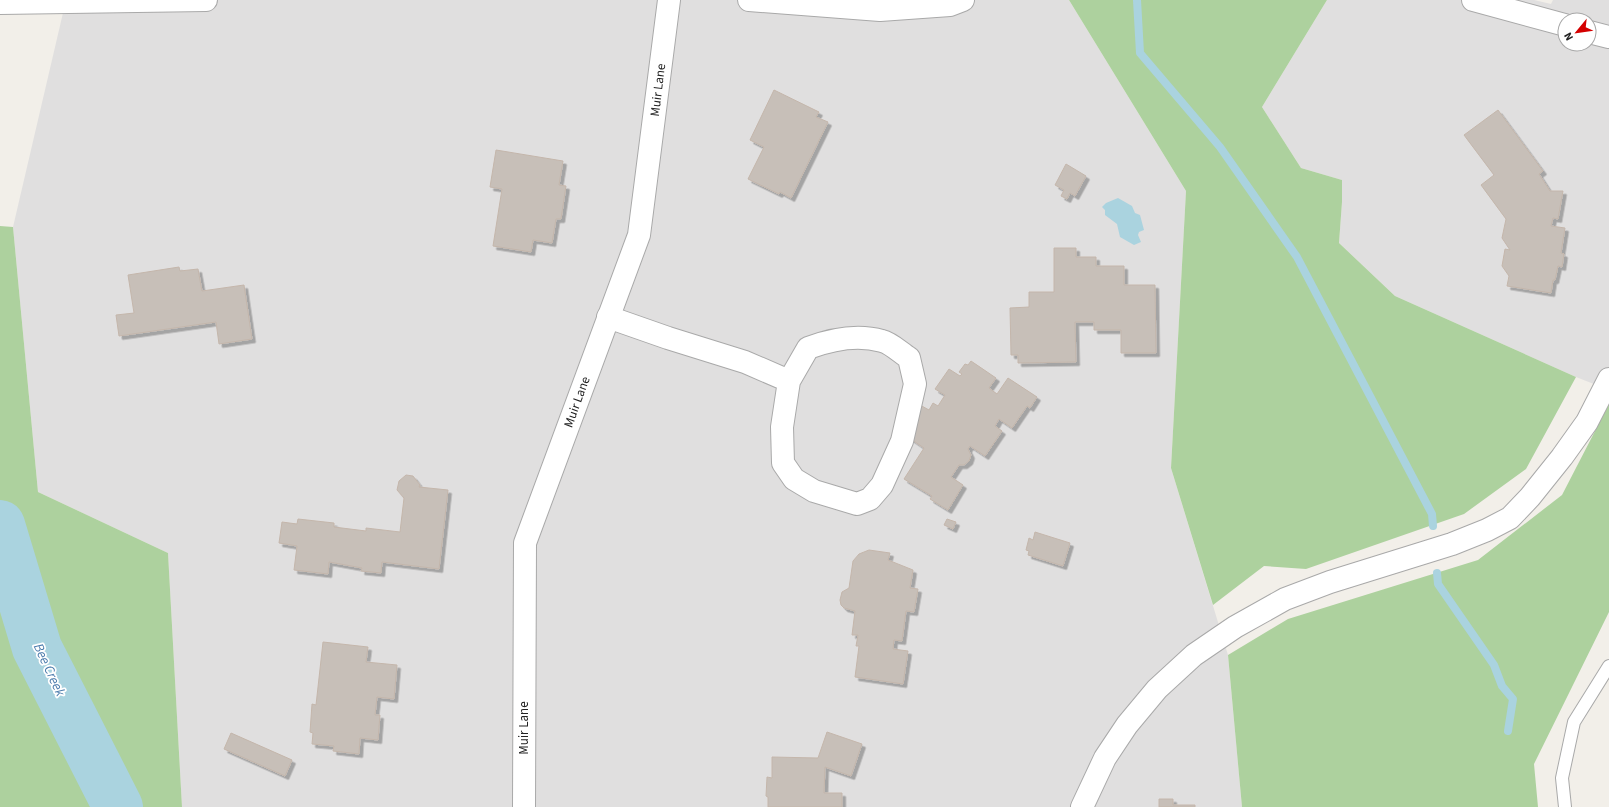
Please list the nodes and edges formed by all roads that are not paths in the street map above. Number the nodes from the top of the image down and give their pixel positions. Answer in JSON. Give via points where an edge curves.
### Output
{"nodes":[{"id":1,"x":206,"y":0,"type":"edge"},
{"id":2,"x":669,"y":0,"type":"edge"},
{"id":3,"x":749,"y":0,"type":"edge"},
{"id":4,"x":963,"y":0,"type":"edge"},
{"id":5,"x":1473,"y":0,"type":"edge"},
{"id":6,"x":0,"y":3,"type":"edge"},
{"id":7,"x":1557,"y":23,"type":"edge"},
{"id":8,"x":1597,"y":34,"type":"edge"},
{"id":9,"x":1609,"y":37,"type":"edge"},
{"id":10,"x":608,"y":317,"type":"junction"},
{"id":11,"x":1609,"y":379,"type":"edge"},
{"id":12,"x":789,"y":381,"type":"junction"},
{"id":13,"x":1609,"y":666,"type":"edge"},
{"id":14,"x":524,"y":807,"type":"edge"},
{"id":15,"x":1082,"y":807,"type":"edge"},
{"id":16,"x":1565,"y":807,"type":"edge"}],
"edges":[{"from":1,"to":6,"type":"street"},
{"from":2,"to":10,"type":"street","name":"Muir Lane","via":[[639,235]]},
{"from":3,"to":4,"type":"street","via":[[880,10],[950,5]]},
{"from":5,"to":7,"type":"street"},
{"from":8,"to":9,"type":"street"},
{"from":10,"to":12,"type":"street","via":[[745,362]]},
{"from":10,"to":14,"type":"street","name":"Muir Lane","via":[[525,543]]},
{"from":11,"to":15,"type":"street","via":[[1587,422],[1530,497],[1510,518],[1452,544],[1330,582],[1286,599],[1235,627],[1194,655],[1157,689],[1127,725],[1105,758]]},
{"from":12,"to":12,"type":"street","via":[[782,427],[783,463],[794,479],[814,491],[857,504],[870,499],[882,485],[902,441],[915,384],[909,358],[884,341],[859,338],[829,340],[808,348]]},
{"from":13,"to":16,"type":"lane","via":[[1574,722],[1562,778]]}]}
